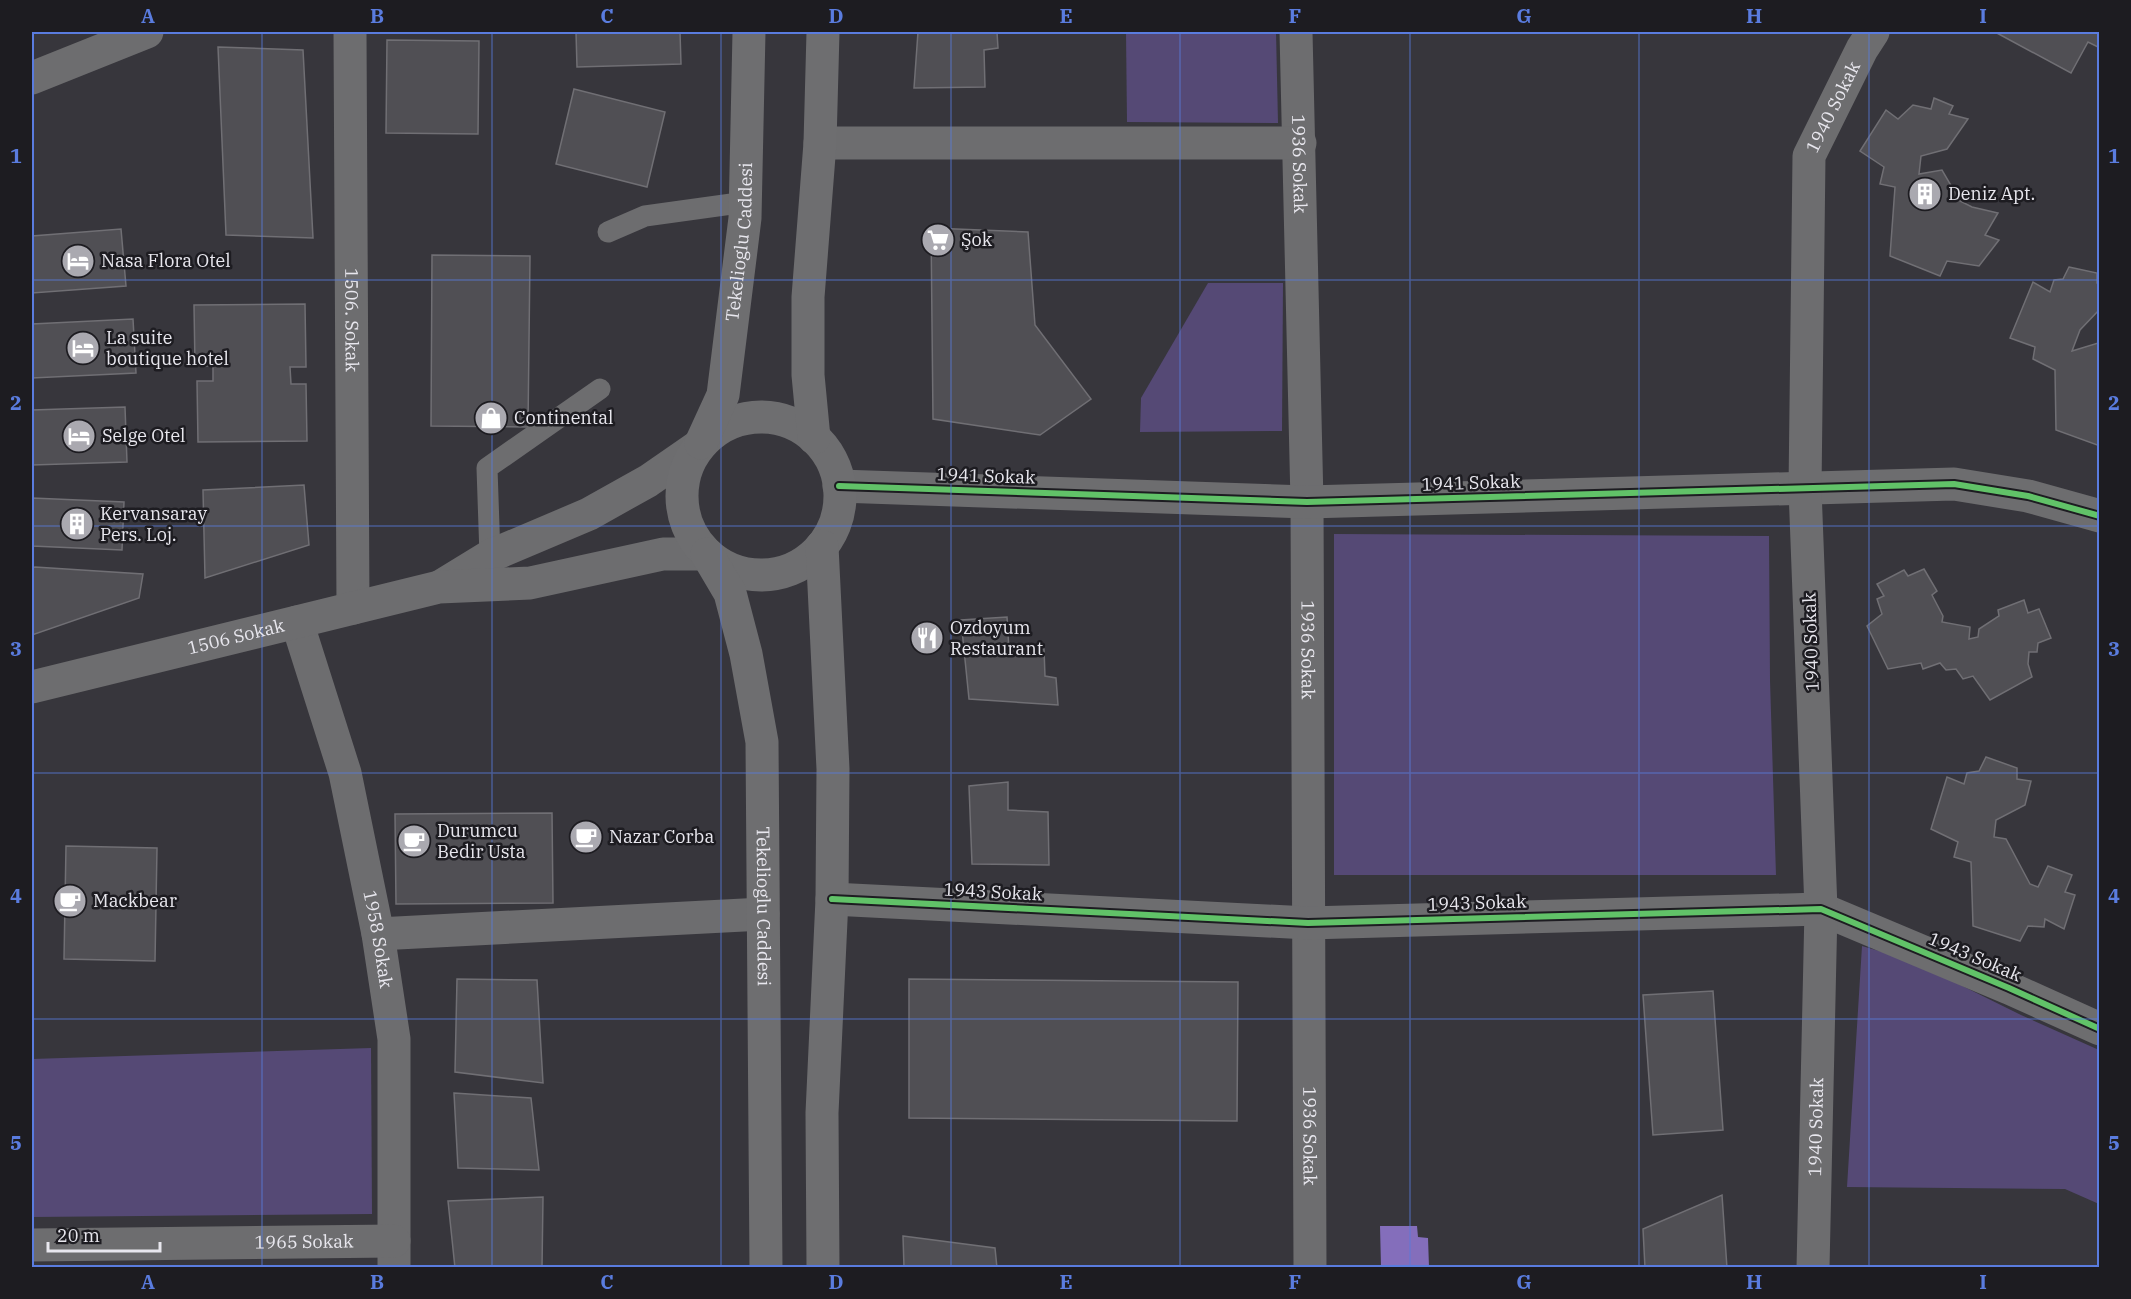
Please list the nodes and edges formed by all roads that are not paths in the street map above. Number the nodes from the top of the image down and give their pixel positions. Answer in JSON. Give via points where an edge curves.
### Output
{"nodes":[{"id":1,"x":147,"y":32,"type":"edge"},
{"id":2,"x":350,"y":32,"type":"edge"},
{"id":3,"x":749,"y":32,"type":"edge"},
{"id":4,"x":823,"y":32,"type":"edge"},
{"id":5,"x":1296,"y":32,"type":"edge"},
{"id":6,"x":1873,"y":32,"type":"edge"},
{"id":7,"x":32,"y":78,"type":"edge"},
{"id":8,"x":820,"y":143,"type":"junction"},
{"id":9,"x":1300,"y":143,"type":"junction"},
{"id":10,"x":746,"y":202,"type":"junction"},
{"id":11,"x":608,"y":232,"type":"dead end"},
{"id":12,"x":600,"y":389,"type":"dead end"},
{"id":13,"x":814,"y":438,"type":"junction"},
{"id":14,"x":700,"y":445,"type":"junction"},
{"id":15,"x":839,"y":486,"type":"junction"},
{"id":16,"x":1805,"y":489,"type":"junction"},
{"id":17,"x":1307,"y":502,"type":"junction"},
{"id":18,"x":2100,"y":516,"type":"edge"},
{"id":19,"x":822,"y":546,"type":"junction"},
{"id":20,"x":707,"y":554,"type":"junction"},
{"id":21,"x":490,"y":556,"type":"junction"},
{"id":22,"x":440,"y":587,"type":"junction"},
{"id":23,"x":353,"y":608,"type":"junction"},
{"id":24,"x":297,"y":622,"type":"junction"},
{"id":25,"x":32,"y":687,"type":"edge"},
{"id":26,"x":832,"y":899,"type":"junction"},
{"id":27,"x":1821,"y":909,"type":"junction"},
{"id":28,"x":763,"y":914,"type":"junction"},
{"id":29,"x":1308,"y":923,"type":"junction"},
{"id":30,"x":378,"y":934,"type":"junction"},
{"id":31,"x":2100,"y":1029,"type":"edge"},
{"id":32,"x":32,"y":1245,"type":"edge"},
{"id":33,"x":394,"y":1254,"type":"edge"},
{"id":34,"x":766,"y":1268,"type":"edge"},
{"id":35,"x":823,"y":1268,"type":"edge"},
{"id":36,"x":1310,"y":1268,"type":"edge"},
{"id":37,"x":1813,"y":1268,"type":"edge"}],
"edges":[{"from":1,"to":7,"type":"street"},
{"from":2,"to":23,"type":"street","name":"1506. Sokak"},
{"from":3,"to":10,"type":"main road","name":"Tekelioglu Caddesi"},
{"from":4,"to":8,"type":"main road"},
{"from":5,"to":9,"type":"street","name":"1936 Sokak"},
{"from":6,"to":16,"type":"street","name":"1940 Sokak","via":[[1809,156]]},
{"from":8,"to":9,"type":"street"},
{"from":8,"to":13,"type":"main road","via":[[808,297],[808,375]]},
{"from":9,"to":17,"type":"street","name":"1936 Sokak"},
{"from":10,"to":11,"type":"lane","via":[[645,216]]},
{"from":10,"to":14,"type":"main road","name":"Tekelioglu Caddesi","via":[[723,395]]},
{"from":12,"to":21,"type":"lane","via":[[487,468]]},
{"from":13,"to":14,"type":"main road","via":[[793,424],[768,417],[743,418],[719,428]]},
{"from":13,"to":15,"type":"main road","via":[[826,452]]},
{"from":14,"to":20,"type":"main road","via":[[687,465],[682,488],[683,512],[692,535]]},
{"from":14,"to":21,"type":"street","name":"1506 Sokak","via":[[648,481],[589,514]]},
{"from":15,"to":17,"type":"street","name":"1941 Sokak"},
{"from":15,"to":19,"type":"main road","via":[[839,508]]},
{"from":16,"to":17,"type":"street","name":"1941 Sokak"},
{"from":16,"to":18,"type":"street","name":"1941 Sokak","via":[[1954,484],[2028,496]]},
{"from":16,"to":27,"type":"street","name":"1940 Sokak"},
{"from":17,"to":29,"type":"street","name":"1936 Sokak"},
{"from":19,"to":20,"type":"main road","via":[[787,570],[766,575],[735,570]]},
{"from":19,"to":26,"type":"main road","via":[[833,769]]},
{"from":20,"to":22,"type":"street","name":"1506 Sokak","via":[[663,554],[530,583]]},
{"from":20,"to":28,"type":"main road","name":"Tekelioglu Caddesi","via":[[730,593],[762,742]]},
{"from":21,"to":22,"type":"street","name":"1506 Sokak"},
{"from":22,"to":23,"type":"street","name":"1506 Sokak"},
{"from":23,"to":24,"type":"street","name":"1506 Sokak"},
{"from":24,"to":25,"type":"street","name":"1506 Sokak"},
{"from":24,"to":30,"type":"street","name":"1958 Sokak","via":[[345,773]]},
{"from":26,"to":29,"type":"street","name":"1943 Sokak"},
{"from":26,"to":35,"type":"main road","via":[[822,1113]]},
{"from":27,"to":29,"type":"street","name":"1943 Sokak"},
{"from":27,"to":31,"type":"street","name":"1943 Sokak"},
{"from":27,"to":37,"type":"street","name":"1940 Sokak"},
{"from":28,"to":30,"type":"street"},
{"from":28,"to":34,"type":"main road","name":"Tekelioglu Caddesi"},
{"from":29,"to":36,"type":"street","name":"1936 Sokak"},
{"from":30,"to":33,"type":"street","name":"1958 Sokak","via":[[394,1039]]},
{"from":32,"to":33,"type":"street","name":"1965 Sokak"}]}
